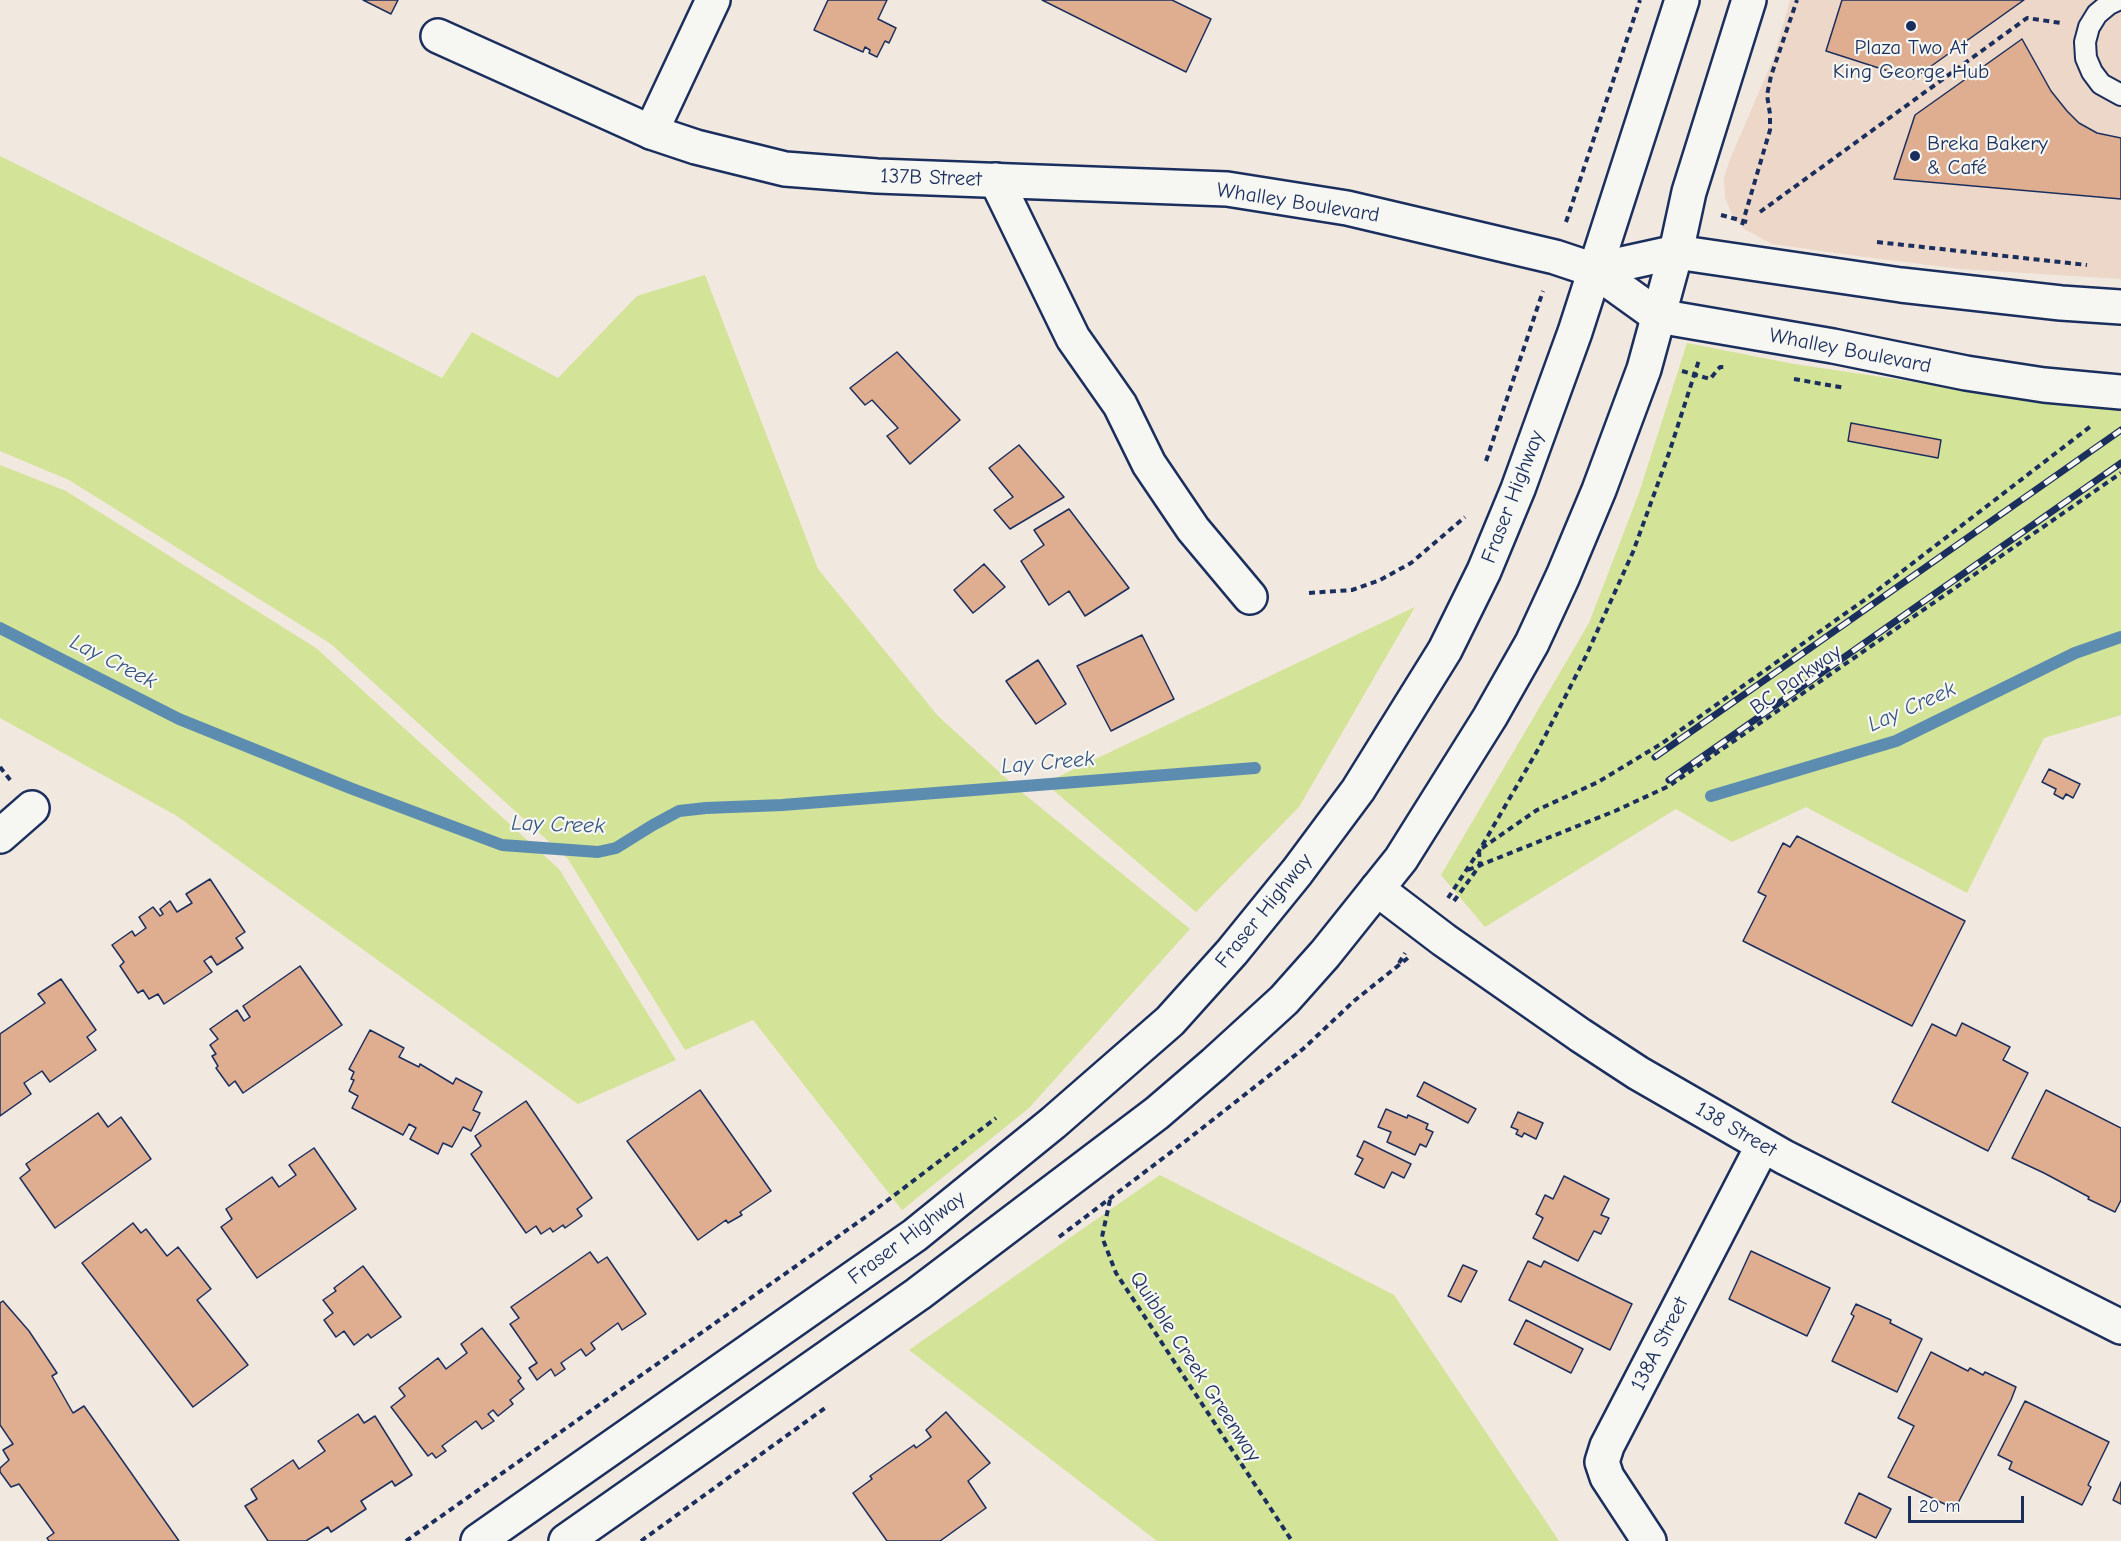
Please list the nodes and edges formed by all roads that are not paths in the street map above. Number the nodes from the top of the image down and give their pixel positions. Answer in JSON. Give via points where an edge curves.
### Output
{"nodes":[{"id":1,"x":713,"y":0,"type":"edge"},
{"id":2,"x":1682,"y":0,"type":"edge"},
{"id":3,"x":1749,"y":0,"type":"edge"},
{"id":4,"x":2118,"y":0,"type":"edge"},
{"id":5,"x":438,"y":36,"type":"dead end"},
{"id":6,"x":2121,"y":94,"type":"edge"},
{"id":7,"x":651,"y":132,"type":"junction"},
{"id":8,"x":996,"y":180,"type":"junction"},
{"id":9,"x":1676,"y":252,"type":"junction"},
{"id":10,"x":1594,"y":270,"type":"junction"},
{"id":11,"x":2121,"y":307,"type":"edge"},
{"id":12,"x":1658,"y":316,"type":"junction"},
{"id":13,"x":2121,"y":392,"type":"edge"},
{"id":14,"x":1250,"y":597,"type":"dead end"},
{"id":15,"x":32,"y":808,"type":"dead end"},
{"id":16,"x":0,"y":836,"type":"edge"},
{"id":17,"x":1377,"y":889,"type":"junction"},
{"id":18,"x":1763,"y":1145,"type":"junction"},
{"id":19,"x":2121,"y":1327,"type":"edge"},
{"id":20,"x":478,"y":1541,"type":"edge"},
{"id":21,"x":567,"y":1541,"type":"edge"},
{"id":22,"x":1649,"y":1541,"type":"edge"}],
"edges":[{"from":1,"to":7,"type":"main road"},
{"from":2,"to":10,"type":"main road","name":"Fraser Highway"},
{"from":3,"to":9,"type":"main road","via":[[1689,192]]},
{"from":4,"to":6,"type":"lane","via":[[2097,14],[2085,42],[2092,72],[2102,84]]},
{"from":5,"to":7,"type":"main road","name":"137B Street"},
{"from":7,"to":8,"type":"main road","name":"137B Street","via":[[785,169]]},
{"from":8,"to":10,"type":"main road","name":"Whalley Boulevard","via":[[1227,189],[1347,208],[1555,257]]},
{"from":8,"to":14,"type":"main road","name":"137B Street","via":[[1073,338],[1120,405],[1149,464],[1193,529]]},
{"from":9,"to":10,"type":"main road"},
{"from":9,"to":11,"type":"main road","via":[[1901,285]]},
{"from":9,"to":12,"type":"main road"},
{"from":10,"to":12,"type":"main road","name":"Whalley Boulevard"},
{"from":10,"to":20,"type":"main road","name":"Fraser Highway","via":[[1518,489],[1445,650],[1358,790],[1232,951],[1170,1021],[1108,1077],[915,1235]]},
{"from":12,"to":13,"type":"main road","name":"Whalley Boulevard","via":[[1966,373]]},
{"from":12,"to":17,"type":"main road","via":[[1644,369],[1599,490],[1532,643],[1442,796]]},
{"from":15,"to":16,"type":"main road"},
{"from":17,"to":18,"type":"main road","name":"138 Street","via":[[1580,1035]]},
{"from":17,"to":21,"type":"main road","via":[[1284,1000],[1157,1113],[918,1294]]},
{"from":18,"to":19,"type":"main road","name":"138 Street"},
{"from":18,"to":22,"type":"main road","name":"138A Street","via":[[1606,1446],[1602,1462],[1607,1477]]}]}
